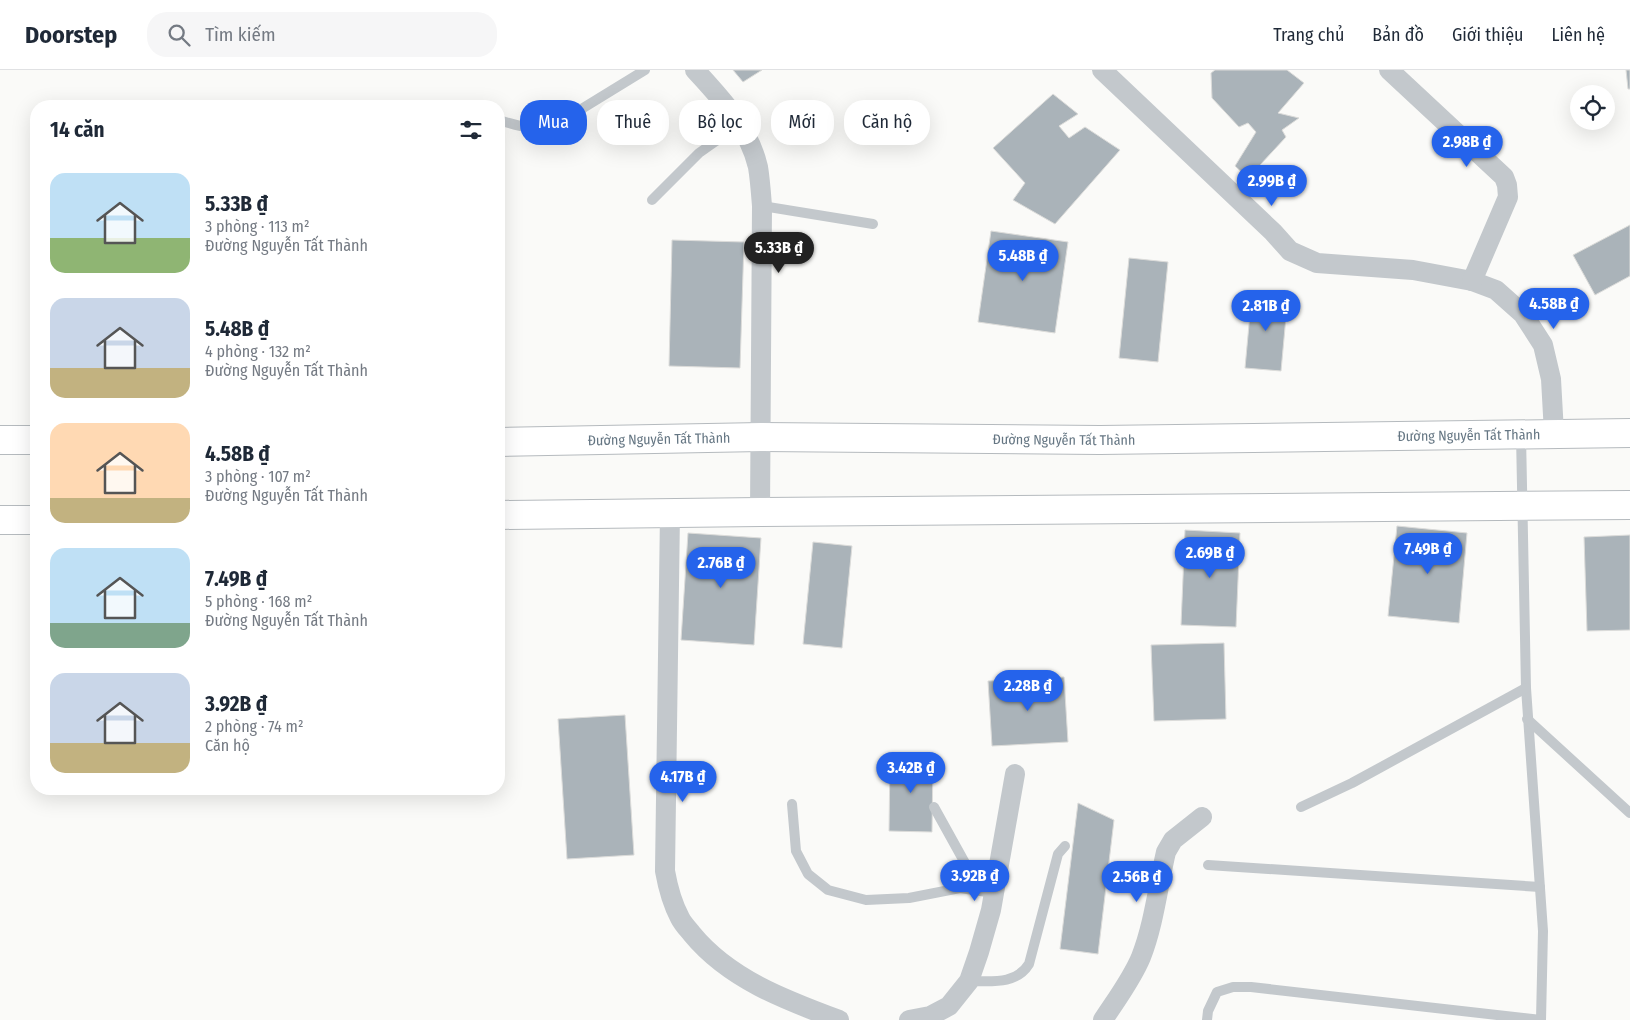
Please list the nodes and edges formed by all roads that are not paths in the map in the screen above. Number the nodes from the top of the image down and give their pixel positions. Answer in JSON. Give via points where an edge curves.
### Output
{"nodes":[{"id":1,"x":645,"y":70,"type":"edge"},
{"id":2,"x":695,"y":70,"type":"edge"},
{"id":3,"x":1102,"y":70,"type":"edge"},
{"id":4,"x":1389,"y":70,"type":"edge"},
{"id":5,"x":722,"y":100,"type":"edge"},
{"id":6,"x":505,"y":122,"type":"edge"},
{"id":7,"x":710,"y":145,"type":"edge"},
{"id":8,"x":750,"y":145,"type":"edge"},
{"id":9,"x":652,"y":200,"type":"dead end"},
{"id":10,"x":762,"y":206,"type":"junction"},
{"id":11,"x":872,"y":224,"type":"dead end"},
{"id":12,"x":1472,"y":280,"type":"junction"},
{"id":13,"x":1554,"y":433,"type":"junction"},
{"id":14,"x":1521,"y":434,"type":"junction"},
{"id":15,"x":1630,"y":434,"type":"edge"},
{"id":16,"x":761,"y":437,"type":"junction"},
{"id":17,"x":0,"y":440,"type":"edge"},
{"id":18,"x":30,"y":440,"type":"edge"},
{"id":19,"x":505,"y":442,"type":"edge"},
{"id":20,"x":1522,"y":505,"type":"junction"},
{"id":21,"x":1630,"y":505,"type":"edge"},
{"id":22,"x":760,"y":512,"type":"junction"},
{"id":23,"x":670,"y":513,"type":"junction"},
{"id":24,"x":505,"y":515,"type":"edge"},
{"id":25,"x":0,"y":520,"type":"edge"},
{"id":26,"x":30,"y":520,"type":"edge"},
{"id":27,"x":1526,"y":688,"type":"junction"},
{"id":28,"x":1527,"y":719,"type":"junction"},
{"id":29,"x":1015,"y":774,"type":"dead end"},
{"id":30,"x":792,"y":804,"type":"dead end"},
{"id":31,"x":934,"y":807,"type":"dead end"},
{"id":32,"x":1301,"y":807,"type":"dead end"},
{"id":33,"x":1630,"y":813,"type":"edge"},
{"id":34,"x":1202,"y":817,"type":"dead end"},
{"id":35,"x":1065,"y":846,"type":"dead end"},
{"id":36,"x":1208,"y":865,"type":"dead end"},
{"id":37,"x":1540,"y":886,"type":"junction"},
{"id":38,"x":973,"y":889,"type":"junction"},
{"id":39,"x":994,"y":893,"type":"junction"},
{"id":40,"x":969,"y":981,"type":"junction"},
{"id":41,"x":839,"y":1020,"type":"edge"},
{"id":42,"x":909,"y":1020,"type":"edge"},
{"id":43,"x":1103,"y":1020,"type":"edge"},
{"id":44,"x":1207,"y":1020,"type":"edge"},
{"id":45,"x":1541,"y":1020,"type":"edge"}],
"edges":[{"from":1,"to":6,"type":"lane","via":[[557,124],[540,129]]},
{"from":2,"to":5,"type":"street"},
{"from":3,"to":12,"type":"street","via":[[1290,251],[1317,263],[1413,270]]},
{"from":4,"to":12,"type":"street","via":[[1504,177],[1508,185],[1508,197]]},
{"from":7,"to":9,"type":"lane"},
{"from":8,"to":10,"type":"street","via":[[758,168]]},
{"from":10,"to":11,"type":"lane"},
{"from":10,"to":16,"type":"street"},
{"from":12,"to":13,"type":"street","via":[[1496,290],[1523,314],[1543,345],[1551,380]]},
{"from":13,"to":14,"type":"main road","name":"Đường Nguyễn Tất Thành"},
{"from":13,"to":15,"type":"main road","name":"Đường Nguyễn Tất Thành"},
{"from":14,"to":16,"type":"main road","name":"Đường Nguyễn Tất Thành","via":[[1100,440]]},
{"from":14,"to":20,"type":"lane"},
{"from":16,"to":19,"type":"main road","name":"Đường Nguyễn Tất Thành"},
{"from":16,"to":22,"type":"street"},
{"from":17,"to":18,"type":"main road"},
{"from":20,"to":21,"type":"main road"},
{"from":20,"to":22,"type":"main road"},
{"from":20,"to":27,"type":"lane"},
{"from":22,"to":23,"type":"main road"},
{"from":23,"to":24,"type":"main road"},
{"from":23,"to":41,"type":"street","via":[[665,871],[670,897],[681,920],[703,948],[742,977],[783,999]]},
{"from":25,"to":26,"type":"main road"},
{"from":27,"to":28,"type":"lane"},
{"from":27,"to":32,"type":"lane","via":[[1352,783]]},
{"from":28,"to":33,"type":"lane"},
{"from":28,"to":37,"type":"lane"},
{"from":29,"to":39,"type":"street"},
{"from":30,"to":38,"type":"lane","via":[[796,852],[808,874],[828,890],[866,900],[886,900],[960,888]]},
{"from":31,"to":38,"type":"lane","via":[[965,863]]},
{"from":34,"to":43,"type":"street","via":[[1173,840],[1166,852],[1140,958]]},
{"from":35,"to":40,"type":"lane","via":[[1058,854],[1029,964],[1023,973],[1003,980]]},
{"from":36,"to":37,"type":"lane"},
{"from":37,"to":45,"type":"lane","via":[[1543,931]]},
{"from":38,"to":39,"type":"lane"},
{"from":39,"to":40,"type":"street"},
{"from":40,"to":42,"type":"street","via":[[949,1006],[930,1016]]},
{"from":44,"to":45,"type":"lane","via":[[1217,992],[1233,987],[1251,987]]}]}
